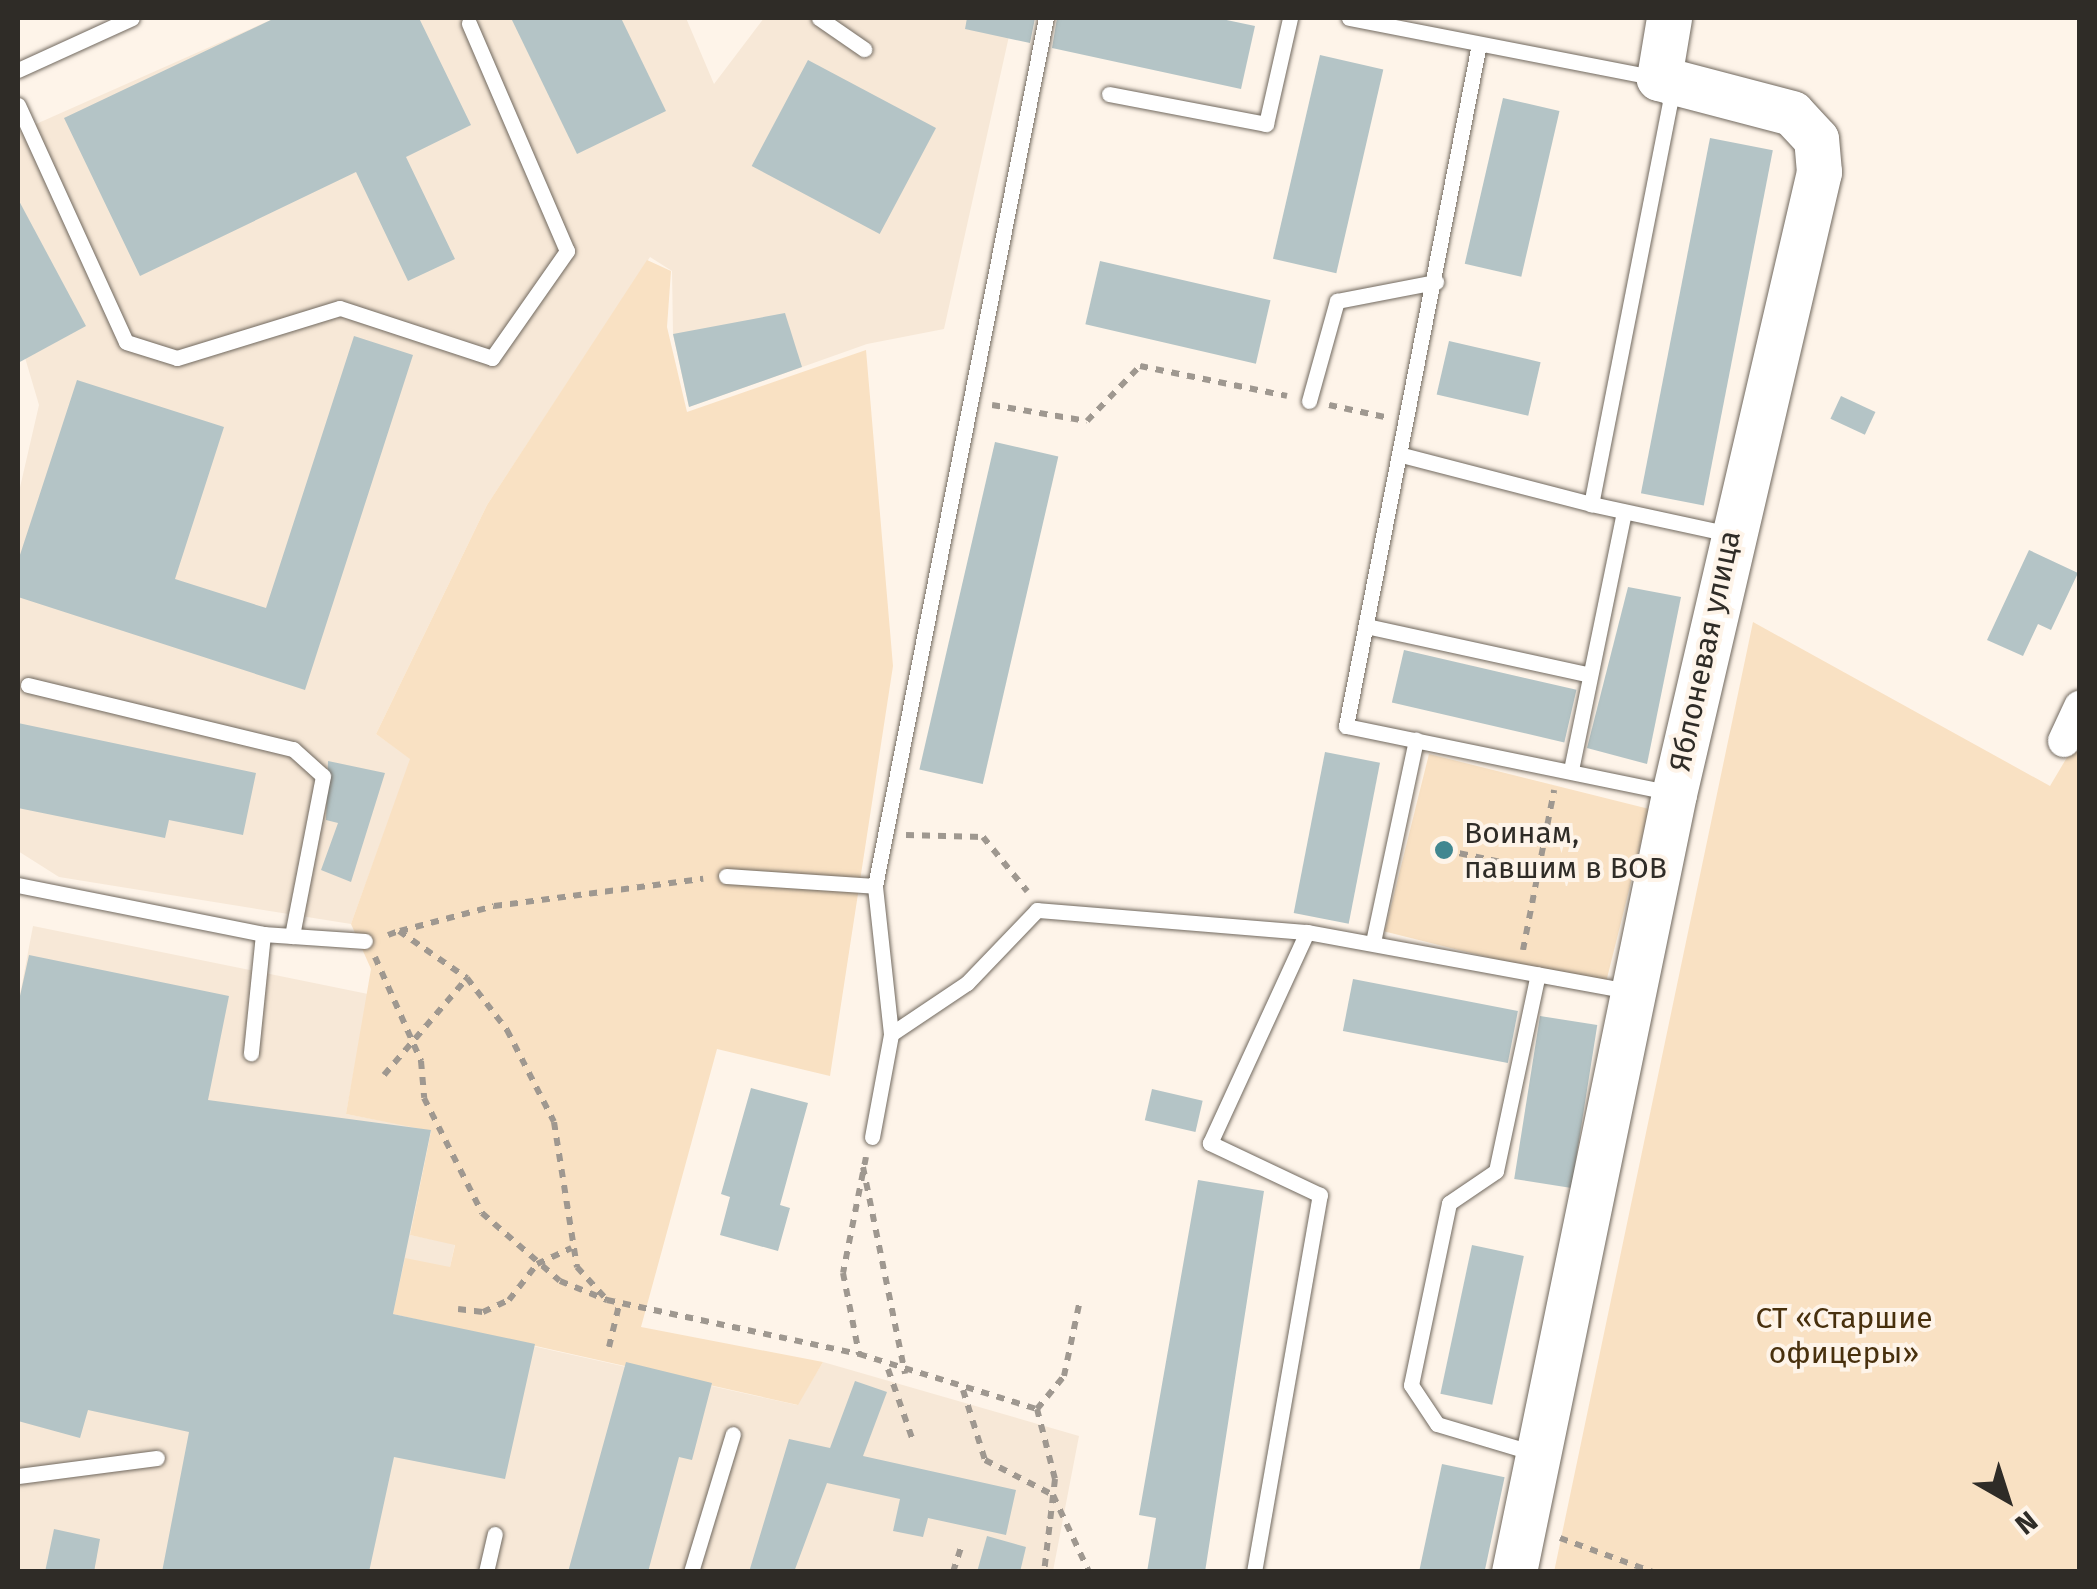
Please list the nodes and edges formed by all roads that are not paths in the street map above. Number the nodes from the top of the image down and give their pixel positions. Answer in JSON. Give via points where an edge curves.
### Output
{"nodes":[{"id":1,"x":132,"y":18,"type":"edge"},
{"id":2,"x":819,"y":18,"type":"edge"},
{"id":3,"x":1046,"y":18,"type":"edge"},
{"id":4,"x":1290,"y":18,"type":"edge"},
{"id":5,"x":1348,"y":18,"type":"edge"},
{"id":6,"x":1670,"y":18,"type":"edge"},
{"id":7,"x":469,"y":23,"type":"dead end"},
{"id":8,"x":1478,"y":44,"type":"junction"},
{"id":9,"x":864,"y":48,"type":"dead end"},
{"id":10,"x":18,"y":70,"type":"edge"},
{"id":11,"x":1658,"y":78,"type":"junction"},
{"id":12,"x":1109,"y":94,"type":"dead end"},
{"id":13,"x":18,"y":106,"type":"edge"},
{"id":14,"x":1436,"y":282,"type":"junction"},
{"id":15,"x":1310,"y":401,"type":"road end"},
{"id":16,"x":1402,"y":455,"type":"junction"},
{"id":17,"x":1591,"y":504,"type":"junction"},
{"id":18,"x":1624,"y":512,"type":"junction"},
{"id":19,"x":1730,"y":534,"type":"junction"},
{"id":20,"x":1366,"y":626,"type":"junction"},
{"id":21,"x":1590,"y":674,"type":"junction"},
{"id":22,"x":28,"y":685,"type":"dead end"},
{"id":23,"x":2080,"y":706,"type":"edge"},
{"id":24,"x":1416,"y":740,"type":"junction"},
{"id":25,"x":2064,"y":741,"type":"dead end"},
{"id":26,"x":1565,"y":768,"type":"junction"},
{"id":27,"x":1674,"y":794,"type":"junction"},
{"id":28,"x":726,"y":876,"type":"road end"},
{"id":29,"x":18,"y":885,"type":"edge"},
{"id":30,"x":875,"y":886,"type":"junction"},
{"id":31,"x":1307,"y":932,"type":"junction"},
{"id":32,"x":263,"y":934,"type":"junction"},
{"id":33,"x":292,"y":936,"type":"junction"},
{"id":34,"x":365,"y":942,"type":"road end"},
{"id":35,"x":1373,"y":942,"type":"junction"},
{"id":36,"x":1538,"y":974,"type":"junction"},
{"id":37,"x":1633,"y":992,"type":"junction"},
{"id":38,"x":891,"y":1034,"type":"junction"},
{"id":39,"x":251,"y":1053,"type":"dead end"},
{"id":40,"x":872,"y":1137,"type":"road end"},
{"id":41,"x":733,"y":1434,"type":"dead end"},
{"id":42,"x":1538,"y":1454,"type":"junction"},
{"id":43,"x":158,"y":1458,"type":"dead end"},
{"id":44,"x":18,"y":1476,"type":"edge"},
{"id":45,"x":495,"y":1534,"type":"dead end"},
{"id":46,"x":486,"y":1572,"type":"edge"},
{"id":47,"x":691,"y":1572,"type":"edge"},
{"id":48,"x":1254,"y":1572,"type":"edge"},
{"id":49,"x":1514,"y":1572,"type":"edge"}],
"edges":[{"from":1,"to":10,"type":"lane"},
{"from":2,"to":9,"type":"lane"},
{"from":3,"to":30,"type":"lane"},
{"from":4,"to":12,"type":"lane","via":[[1266,124]]},
{"from":5,"to":8,"type":"lane"},
{"from":6,"to":11,"type":"street"},
{"from":7,"to":13,"type":"lane","via":[[567,251],[492,358],[340,308],[177,358],[126,342]]},
{"from":8,"to":11,"type":"lane"},
{"from":8,"to":14,"type":"lane"},
{"from":11,"to":17,"type":"lane","via":[[1670,102]]},
{"from":11,"to":19,"type":"street","name":"Яблоневая улица","via":[[1792,113],[1816,139],[1819,172]]},
{"from":14,"to":15,"type":"lane","via":[[1337,301]]},
{"from":14,"to":16,"type":"lane"},
{"from":16,"to":17,"type":"lane"},
{"from":16,"to":20,"type":"lane"},
{"from":17,"to":18,"type":"lane"},
{"from":18,"to":19,"type":"lane"},
{"from":18,"to":21,"type":"lane"},
{"from":19,"to":27,"type":"street","name":"Яблоневая улица"},
{"from":20,"to":21,"type":"lane"},
{"from":20,"to":24,"type":"lane","via":[[1346,726]]},
{"from":21,"to":26,"type":"lane"},
{"from":22,"to":33,"type":"lane","via":[[293,749],[323,776]]},
{"from":23,"to":25,"type":"street"},
{"from":24,"to":26,"type":"lane"},
{"from":24,"to":35,"type":"lane"},
{"from":26,"to":27,"type":"lane"},
{"from":27,"to":37,"type":"street","name":"Яблоневая улица"},
{"from":28,"to":30,"type":"lane"},
{"from":29,"to":32,"type":"lane"},
{"from":30,"to":38,"type":"lane"},
{"from":31,"to":35,"type":"lane"},
{"from":31,"to":38,"type":"lane","via":[[1036,910],[967,983]]},
{"from":31,"to":48,"type":"lane","via":[[1210,1142],[1320,1195]]},
{"from":32,"to":33,"type":"lane"},
{"from":32,"to":39,"type":"lane"},
{"from":33,"to":34,"type":"lane"},
{"from":35,"to":36,"type":"lane"},
{"from":36,"to":37,"type":"lane"},
{"from":36,"to":42,"type":"lane","via":[[1496,1171],[1449,1203],[1410,1385],[1437,1424]]},
{"from":37,"to":42,"type":"street","name":"Яблоневая улица"},
{"from":38,"to":40,"type":"lane"},
{"from":41,"to":47,"type":"lane"},
{"from":42,"to":49,"type":"street","name":"Яблоневая улица"},
{"from":43,"to":44,"type":"lane"},
{"from":45,"to":46,"type":"lane"}]}
